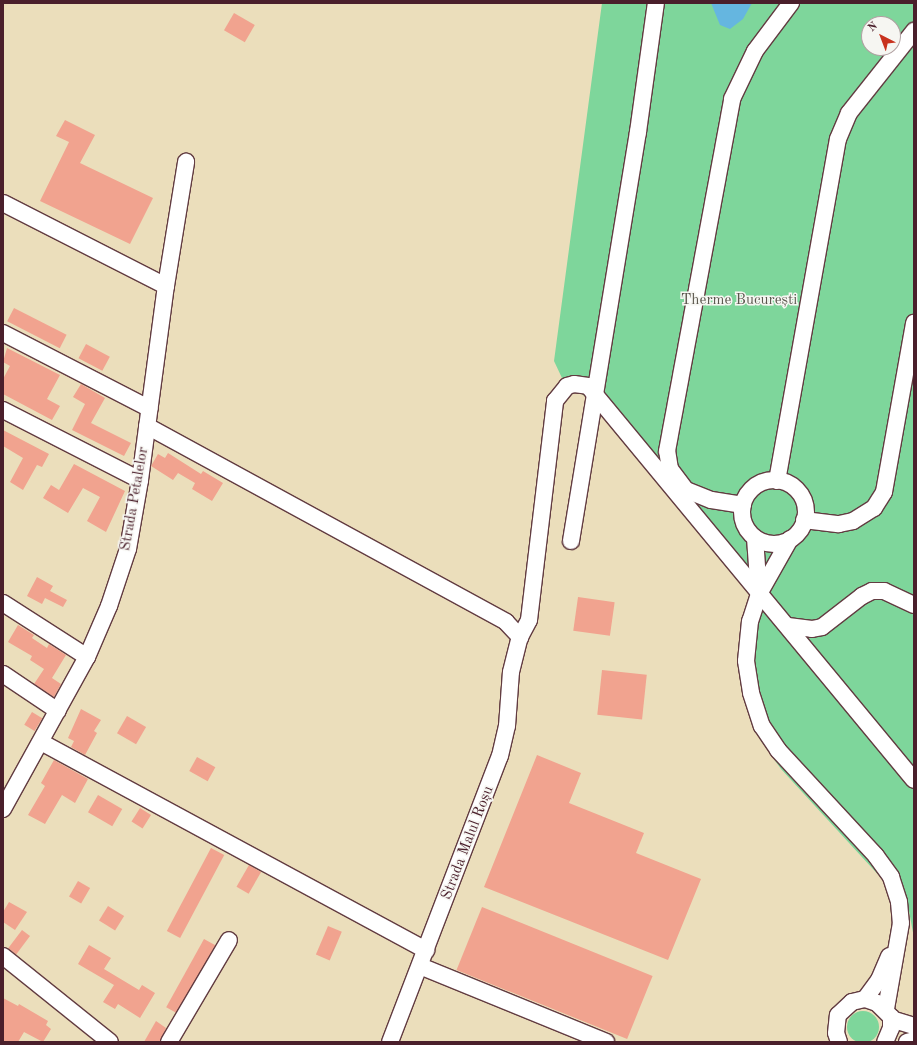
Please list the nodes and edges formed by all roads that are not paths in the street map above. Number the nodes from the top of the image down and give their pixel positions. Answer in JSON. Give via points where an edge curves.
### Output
{"nodes":[{"id":1,"x":656,"y":3,"type":"edge"},
{"id":2,"x":791,"y":3,"type":"edge"},
{"id":3,"x":914,"y":31,"type":"edge"},
{"id":4,"x":186,"y":162,"type":"dead end"},
{"id":5,"x":3,"y":203,"type":"edge"},
{"id":6,"x":166,"y":286,"type":"junction"},
{"id":7,"x":914,"y":323,"type":"edge"},
{"id":8,"x":3,"y":333,"type":"edge"},
{"id":9,"x":594,"y":391,"type":"junction"},
{"id":10,"x":150,"y":409,"type":"junction"},
{"id":11,"x":3,"y":410,"type":"edge"},
{"id":12,"x":147,"y":426,"type":"junction"},
{"id":13,"x":140,"y":480,"type":"junction"},
{"id":14,"x":777,"y":481,"type":"junction"},
{"id":15,"x":743,"y":505,"type":"junction"},
{"id":16,"x":804,"y":520,"type":"junction"},
{"id":17,"x":755,"y":538,"type":"junction"},
{"id":18,"x":790,"y":539,"type":"junction"},
{"id":19,"x":571,"y":541,"type":"dead end"},
{"id":20,"x":759,"y":594,"type":"junction"},
{"id":21,"x":3,"y":603,"type":"edge"},
{"id":22,"x":914,"y":605,"type":"edge"},
{"id":23,"x":788,"y":626,"type":"junction"},
{"id":24,"x":520,"y":637,"type":"junction"},
{"id":25,"x":86,"y":657,"type":"junction"},
{"id":26,"x":3,"y":674,"type":"edge"},
{"id":27,"x":58,"y":711,"type":"junction"},
{"id":28,"x":41,"y":742,"type":"junction"},
{"id":29,"x":914,"y":780,"type":"edge"},
{"id":30,"x":3,"y":809,"type":"edge"},
{"id":31,"x":902,"y":923,"type":"junction"},
{"id":32,"x":229,"y":940,"type":"dead end"},
{"id":33,"x":426,"y":950,"type":"junction"},
{"id":34,"x":3,"y":956,"type":"edge"},
{"id":35,"x":420,"y":966,"type":"junction"},
{"id":36,"x":865,"y":999,"type":"junction"},
{"id":37,"x":888,"y":1014,"type":"junction"},
{"id":38,"x":914,"y":1026,"type":"edge"},
{"id":39,"x":914,"y":1040,"type":"edge"},
{"id":40,"x":110,"y":1042,"type":"edge"},
{"id":41,"x":169,"y":1042,"type":"edge"},
{"id":42,"x":390,"y":1042,"type":"edge"},
{"id":43,"x":606,"y":1042,"type":"edge"},
{"id":44,"x":840,"y":1042,"type":"edge"},
{"id":45,"x":885,"y":1042,"type":"edge"},
{"id":46,"x":907,"y":1042,"type":"edge"}],
"edges":[{"from":1,"to":9,"type":"street","via":[[638,132]]},
{"from":2,"to":15,"type":"street","via":[[755,51],[732,99],[667,451],[670,469],[686,490],[711,500]]},
{"from":3,"to":14,"type":"street","via":[[861,97],[842,126],[835,152]]},
{"from":4,"to":6,"type":"street","name":"Strada Petalelor"},
{"from":5,"to":6,"type":"street"},
{"from":6,"to":10,"type":"street","name":"Strada Petalelor"},
{"from":7,"to":16,"type":"street","via":[[884,492],[874,508],[853,521],[838,524]]},
{"from":8,"to":10,"type":"street"},
{"from":9,"to":19,"type":"street"},
{"from":9,"to":20,"type":"street"},
{"from":9,"to":24,"type":"street","name":"Strada Malul Roșu","via":[[588,386],[574,384],[561,390],[555,401],[529,620]]},
{"from":10,"to":12,"type":"street","name":"Strada Petalelor"},
{"from":11,"to":13,"type":"street"},
{"from":12,"to":13,"type":"street","name":"Strada Petalelor"},
{"from":12,"to":24,"type":"street","via":[[506,622]]},
{"from":13,"to":25,"type":"street","name":"Strada Petalelor","via":[[128,549],[119,578]]},
{"from":14,"to":15,"type":"street","via":[[755,486]]},
{"from":14,"to":16,"type":"street","via":[[790,485],[799,494],[805,506]]},
{"from":15,"to":17,"type":"street","via":[[744,524]]},
{"from":16,"to":18,"type":"street","via":[[799,531]]},
{"from":17,"to":18,"type":"street","via":[[773,544]]},
{"from":17,"to":20,"type":"street"},
{"from":18,"to":20,"type":"street"},
{"from":20,"to":23,"type":"street"},
{"from":20,"to":31,"type":"street","via":[[750,621],[746,651],[748,682],[760,720],[785,759],[886,869],[897,892]]},
{"from":21,"to":25,"type":"street"},
{"from":22,"to":23,"type":"street","via":[[884,591],[872,592],[862,596],[822,627],[812,629]]},
{"from":23,"to":29,"type":"street"},
{"from":24,"to":33,"type":"street","name":"Strada Malul Roșu","via":[[511,672],[507,726],[500,756]]},
{"from":25,"to":27,"type":"street","name":"Strada Petalelor"},
{"from":26,"to":27,"type":"street"},
{"from":27,"to":28,"type":"street","name":"Strada Petalelor"},
{"from":28,"to":30,"type":"street","name":"Strada Petalelor"},
{"from":28,"to":33,"type":"street"},
{"from":31,"to":36,"type":"street","via":[[886,966]]},
{"from":31,"to":37,"type":"street"},
{"from":32,"to":41,"type":"street"},
{"from":33,"to":35,"type":"street","name":"Strada Malul Roșu"},
{"from":34,"to":40,"type":"street"},
{"from":35,"to":42,"type":"street","name":"Strada Malul Roșu"},
{"from":35,"to":43,"type":"street"},
{"from":36,"to":37,"type":"street","via":[[877,1003]]},
{"from":36,"to":44,"type":"street","via":[[852,1002],[838,1015],[836,1033]]},
{"from":37,"to":38,"type":"street"},
{"from":37,"to":45,"type":"street"},
{"from":39,"to":46,"type":"street"}]}
